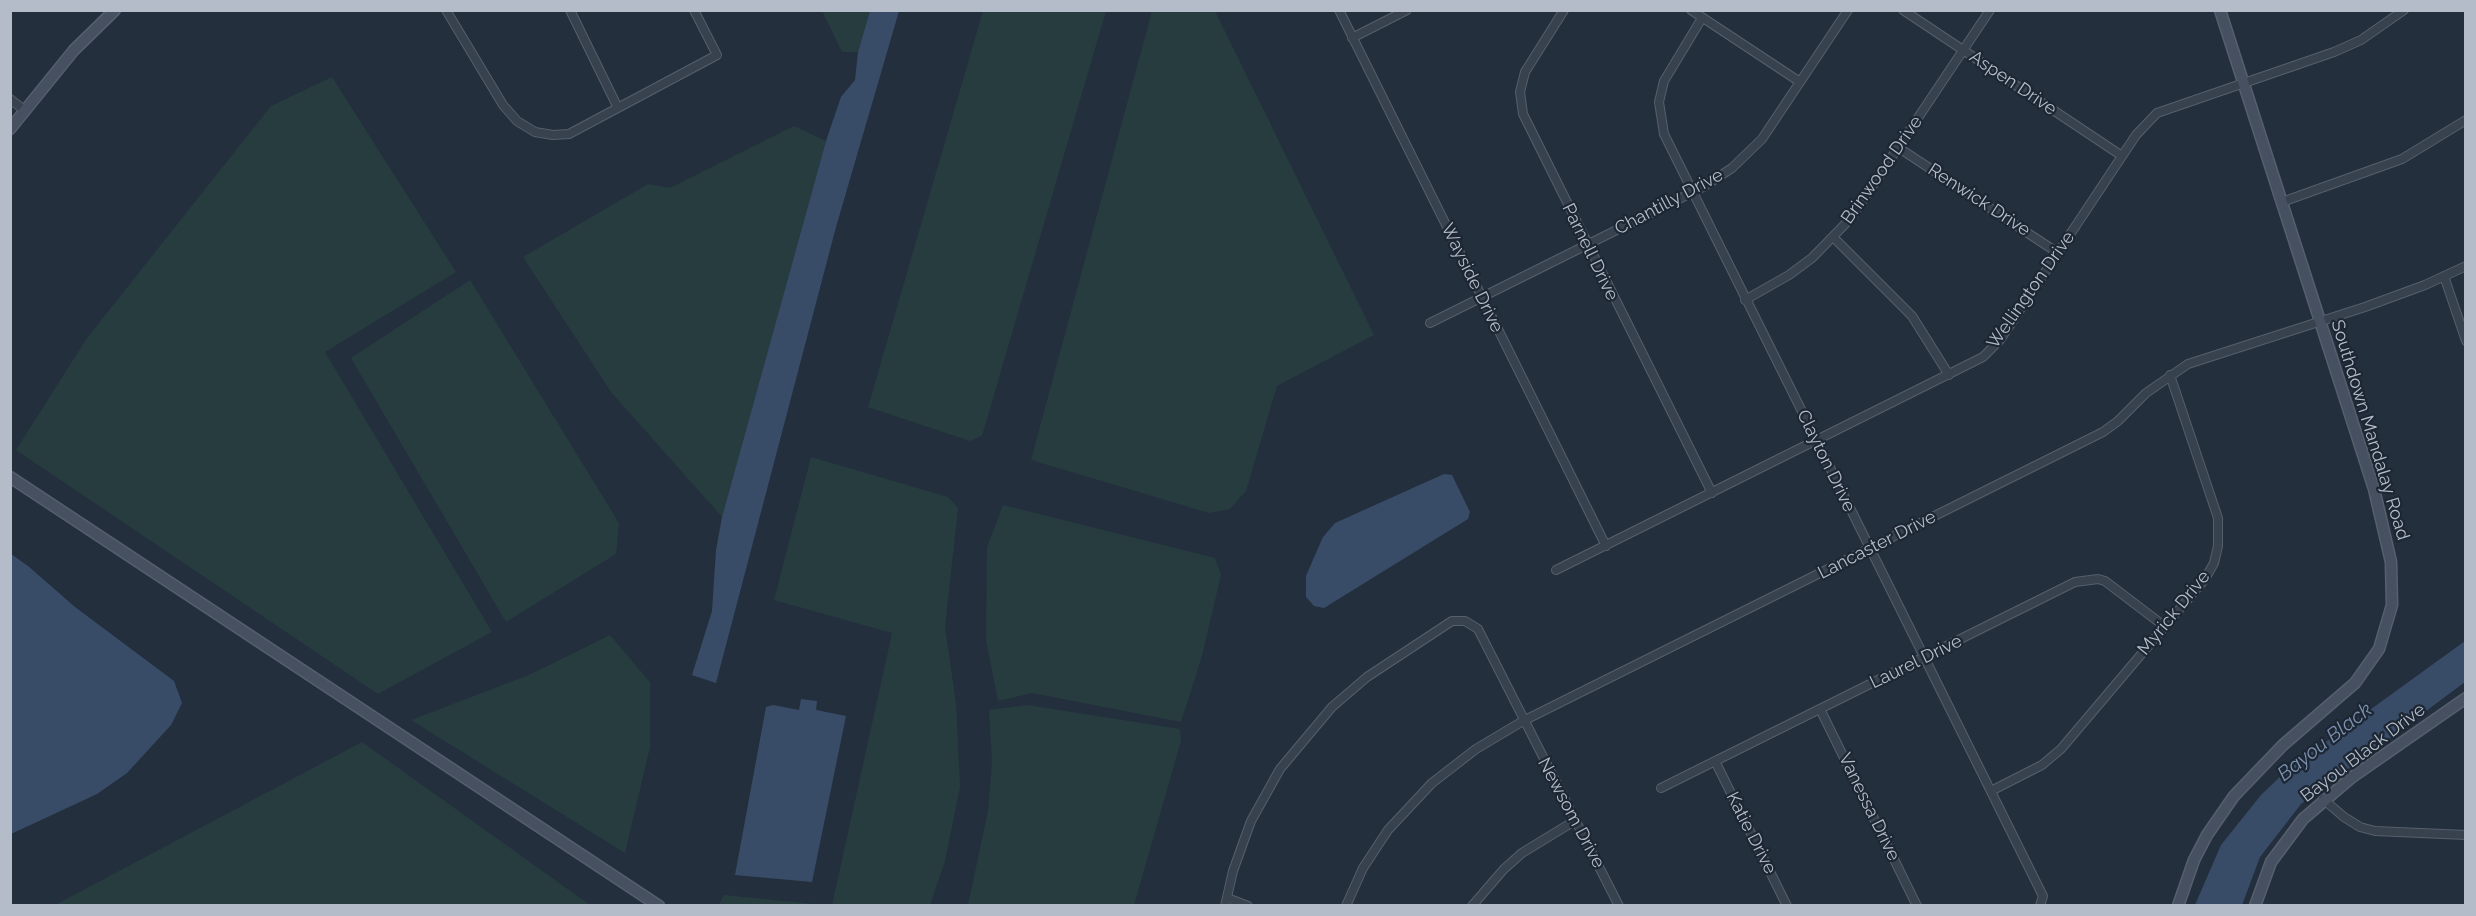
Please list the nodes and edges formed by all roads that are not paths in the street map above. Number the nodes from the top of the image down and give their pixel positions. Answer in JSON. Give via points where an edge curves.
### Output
{"nodes":[{"id":1,"x":115,"y":10,"type":"edge"},
{"id":2,"x":446,"y":10,"type":"edge"},
{"id":3,"x":570,"y":10,"type":"edge"},
{"id":4,"x":694,"y":10,"type":"edge"},
{"id":5,"x":1339,"y":10,"type":"edge"},
{"id":6,"x":1407,"y":10,"type":"edge"},
{"id":7,"x":1564,"y":10,"type":"edge"},
{"id":8,"x":1691,"y":10,"type":"edge"},
{"id":9,"x":1848,"y":10,"type":"edge"},
{"id":10,"x":1903,"y":10,"type":"edge"},
{"id":11,"x":1990,"y":10,"type":"edge"},
{"id":12,"x":2220,"y":10,"type":"edge"},
{"id":13,"x":2404,"y":10,"type":"edge"},
{"id":14,"x":1702,"y":18,"type":"junction"},
{"id":15,"x":1352,"y":38,"type":"junction"},
{"id":16,"x":1963,"y":50,"type":"junction"},
{"id":17,"x":1800,"y":82,"type":"junction"},
{"id":18,"x":2243,"y":83,"type":"junction"},
{"id":19,"x":10,"y":99,"type":"edge"},
{"id":20,"x":618,"y":108,"type":"junction"},
{"id":21,"x":24,"y":110,"type":"junction"},
{"id":22,"x":2466,"y":120,"type":"edge"},
{"id":23,"x":12,"y":125,"type":"edge"},
{"id":24,"x":1899,"y":147,"type":"junction"},
{"id":25,"x":2122,"y":156,"type":"junction"},
{"id":26,"x":1692,"y":193,"type":"junction"},
{"id":27,"x":2282,"y":202,"type":"junction"},
{"id":28,"x":1833,"y":238,"type":"junction"},
{"id":29,"x":1587,"y":245,"type":"junction"},
{"id":30,"x":2058,"y":253,"type":"junction"},
{"id":31,"x":2466,"y":266,"type":"edge"},
{"id":32,"x":2444,"y":276,"type":"junction"},
{"id":33,"x":1481,"y":298,"type":"junction"},
{"id":34,"x":1745,"y":300,"type":"junction"},
{"id":35,"x":2321,"y":321,"type":"junction"},
{"id":36,"x":1430,"y":323,"type":"dead end"},
{"id":37,"x":2466,"y":341,"type":"edge"},
{"id":38,"x":1948,"y":375,"type":"junction"},
{"id":39,"x":2170,"y":375,"type":"junction"},
{"id":40,"x":1816,"y":441,"type":"junction"},
{"id":41,"x":10,"y":477,"type":"edge"},
{"id":42,"x":1712,"y":493,"type":"junction"},
{"id":43,"x":1606,"y":546,"type":"junction"},
{"id":44,"x":1869,"y":549,"type":"junction"},
{"id":45,"x":1556,"y":570,"type":"dead end"},
{"id":46,"x":2164,"y":626,"type":"junction"},
{"id":47,"x":1924,"y":657,"type":"junction"},
{"id":48,"x":2466,"y":698,"type":"edge"},
{"id":49,"x":1820,"y":709,"type":"junction"},
{"id":50,"x":1523,"y":721,"type":"junction"},
{"id":51,"x":1715,"y":761,"type":"junction"},
{"id":52,"x":1661,"y":788,"type":"dead end"},
{"id":53,"x":1991,"y":791,"type":"junction"},
{"id":54,"x":2323,"y":799,"type":"junction"},
{"id":55,"x":1576,"y":820,"type":"junction"},
{"id":56,"x":2466,"y":835,"type":"edge"},
{"id":57,"x":1226,"y":902,"type":"edge"},
{"id":58,"x":2041,"y":904,"type":"edge"},
{"id":59,"x":660,"y":906,"type":"edge"},
{"id":60,"x":1248,"y":906,"type":"edge"},
{"id":61,"x":1346,"y":906,"type":"edge"},
{"id":62,"x":1472,"y":906,"type":"edge"},
{"id":63,"x":1619,"y":906,"type":"edge"},
{"id":64,"x":1787,"y":906,"type":"edge"},
{"id":65,"x":1917,"y":906,"type":"edge"},
{"id":66,"x":2178,"y":906,"type":"edge"},
{"id":67,"x":2255,"y":906,"type":"edge"}],
"edges":[{"from":1,"to":21,"type":"street","via":[[74,50]]},
{"from":2,"to":20,"type":"street","via":[[503,105],[517,121],[553,135],[569,134]]},
{"from":3,"to":20,"type":"street"},
{"from":4,"to":20,"type":"street","via":[[717,56]]},
{"from":5,"to":15,"type":"street","name":"Wayside Drive"},
{"from":6,"to":15,"type":"street"},
{"from":7,"to":29,"type":"street","name":"Parnell Drive","via":[[1525,72],[1521,105]]},
{"from":8,"to":14,"type":"street"},
{"from":9,"to":17,"type":"street","name":"Chantilly Drive"},
{"from":10,"to":16,"type":"street","name":"Aspen Drive"},
{"from":11,"to":16,"type":"street","name":"Brinwood Drive"},
{"from":12,"to":18,"type":"street","name":"Southdown Mandalay Road"},
{"from":13,"to":18,"type":"street","name":"Wellington Drive","via":[[2361,40]]},
{"from":14,"to":17,"type":"street"},
{"from":14,"to":26,"type":"street","name":"Clayton Drive","via":[[1673,63],[1659,102],[1664,134]]},
{"from":15,"to":33,"type":"street","name":"Wayside Drive"},
{"from":16,"to":24,"type":"street","name":"Brinwood Drive"},
{"from":16,"to":25,"type":"street","name":"Aspen Drive"},
{"from":17,"to":26,"type":"street","name":"Chantilly Drive","via":[[1749,154]]},
{"from":18,"to":25,"type":"street","name":"Wellington Drive","via":[[2157,113]]},
{"from":18,"to":27,"type":"street","name":"Southdown Mandalay Road"},
{"from":19,"to":21,"type":"street"},
{"from":21,"to":23,"type":"street"},
{"from":22,"to":27,"type":"street","via":[[2402,159]]},
{"from":24,"to":28,"type":"street","name":"Brinwood Drive"},
{"from":24,"to":30,"type":"street","name":"Renwick Drive"},
{"from":25,"to":30,"type":"street","name":"Wellington Drive"},
{"from":26,"to":29,"type":"street","name":"Chantilly Drive"},
{"from":26,"to":34,"type":"street","name":"Clayton Drive"},
{"from":27,"to":35,"type":"street","name":"Southdown Mandalay Road"},
{"from":28,"to":34,"type":"street","name":"Brinwood Drive","via":[[1788,275]]},
{"from":28,"to":38,"type":"street","via":[[1912,316]]},
{"from":29,"to":33,"type":"street","name":"Chantilly Drive"},
{"from":29,"to":42,"type":"street","name":"Parnell Drive"},
{"from":30,"to":38,"type":"street","name":"Wellington Drive","via":[[2000,340],[1983,357]]},
{"from":31,"to":32,"type":"street","name":"Lancaster Drive"},
{"from":32,"to":35,"type":"street","name":"Lancaster Drive"},
{"from":32,"to":37,"type":"street"},
{"from":33,"to":36,"type":"street","name":"Chantilly Drive"},
{"from":33,"to":43,"type":"street","name":"Wayside Drive"},
{"from":34,"to":40,"type":"street","name":"Clayton Drive"},
{"from":35,"to":39,"type":"street","name":"Lancaster Drive","via":[[2188,364]]},
{"from":35,"to":66,"type":"street","name":"Southdown Mandalay Road","via":[[2387,537],[2392,579],[2389,620],[2379,649],[2355,683],[2283,746],[2234,796],[2194,860]]},
{"from":38,"to":40,"type":"street","name":"Wellington Drive"},
{"from":39,"to":44,"type":"street","name":"Lancaster Drive","via":[[2103,432]]},
{"from":39,"to":46,"type":"street","name":"Myrick Drive","via":[[2219,530],[2214,563],[2205,579]]},
{"from":40,"to":42,"type":"street","name":"Wellington Drive"},
{"from":40,"to":44,"type":"street","name":"Clayton Drive"},
{"from":41,"to":59,"type":"street"},
{"from":42,"to":43,"type":"street","name":"Wellington Drive"},
{"from":43,"to":45,"type":"street","name":"Wellington Drive"},
{"from":44,"to":47,"type":"street","name":"Clayton Drive"},
{"from":44,"to":50,"type":"street","name":"Lancaster Drive"},
{"from":46,"to":47,"type":"street","name":"Laurel Drive","via":[[2115,586],[2098,579],[2085,580]]},
{"from":46,"to":53,"type":"street","name":"Myrick Drive","via":[[2061,749],[2042,765]]},
{"from":47,"to":49,"type":"street","name":"Laurel Drive"},
{"from":47,"to":53,"type":"street","name":"Clayton Drive"},
{"from":48,"to":54,"type":"street","name":"Bayou Black Drive"},
{"from":49,"to":51,"type":"street","name":"Laurel Drive"},
{"from":49,"to":65,"type":"street","name":"Vanessa Drive"},
{"from":50,"to":55,"type":"street","name":"Newsom Drive"},
{"from":50,"to":57,"type":"street","name":"Newsom Drive","via":[[1478,629],[1465,621],[1452,621],[1367,676],[1332,707],[1280,769],[1251,821]]},
{"from":50,"to":61,"type":"street","name":"Lancaster Drive","via":[[1476,749],[1432,783],[1388,830],[1363,868]]},
{"from":51,"to":52,"type":"street","name":"Laurel Drive"},
{"from":51,"to":64,"type":"street","name":"Katie Drive"},
{"from":53,"to":58,"type":"street","name":"Clayton Drive","via":[[2043,896]]},
{"from":54,"to":56,"type":"street","via":[[2344,817],[2375,831]]},
{"from":54,"to":67,"type":"street","name":"Bayou Black Drive","via":[[2287,837],[2271,862]]},
{"from":55,"to":62,"type":"street","via":[[1522,853]]},
{"from":55,"to":63,"type":"street","name":"Newsom Drive"},
{"from":57,"to":60,"type":"street"}]}
